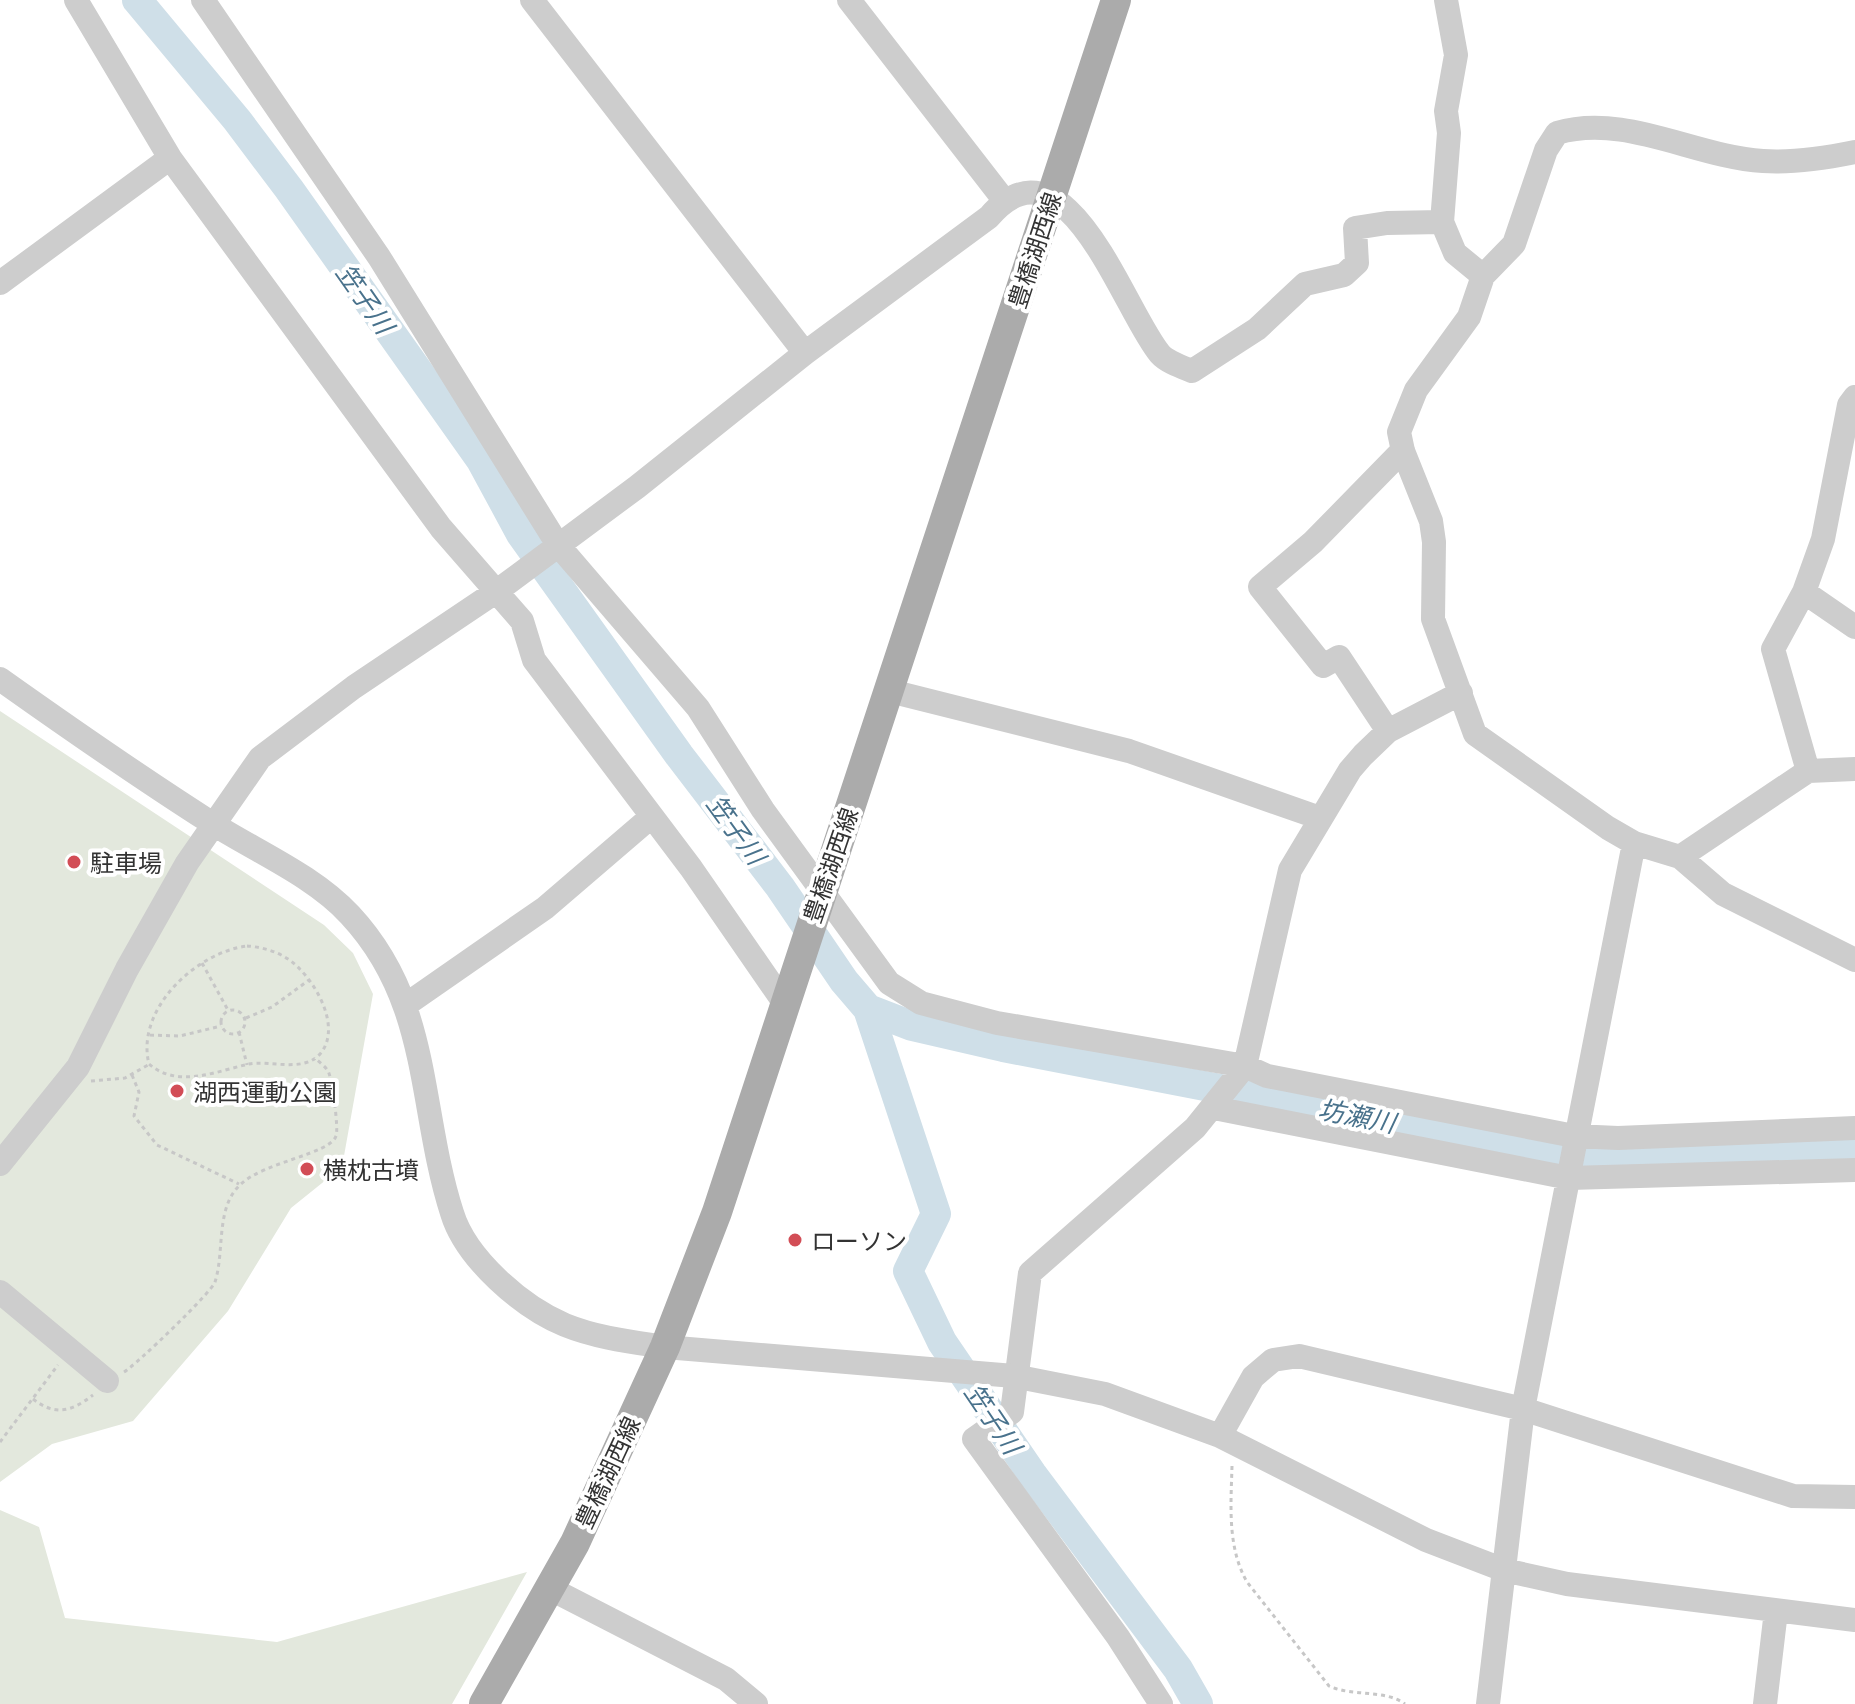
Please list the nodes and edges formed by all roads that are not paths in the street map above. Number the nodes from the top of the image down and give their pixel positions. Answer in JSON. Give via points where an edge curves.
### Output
{"nodes":[{"id":1,"x":76,"y":0,"type":"edge"},
{"id":2,"x":203,"y":0,"type":"edge"},
{"id":3,"x":532,"y":0,"type":"edge"},
{"id":4,"x":849,"y":0,"type":"edge"},
{"id":5,"x":1116,"y":0,"type":"edge"},
{"id":6,"x":1446,"y":0,"type":"edge"},
{"id":7,"x":1855,"y":152,"type":"edge"},
{"id":8,"x":170,"y":158,"type":"junction"},
{"id":9,"x":1051,"y":197,"type":"junction"},
{"id":10,"x":1004,"y":200,"type":"junction"},
{"id":11,"x":1442,"y":222,"type":"junction"},
{"id":12,"x":1483,"y":276,"type":"junction"},
{"id":13,"x":0,"y":283,"type":"edge"},
{"id":14,"x":805,"y":353,"type":"junction"},
{"id":15,"x":1855,"y":397,"type":"edge"},
{"id":16,"x":1403,"y":450,"type":"junction"},
{"id":17,"x":558,"y":545,"type":"junction"},
{"id":18,"x":501,"y":588,"type":"junction"},
{"id":19,"x":1804,"y":592,"type":"junction"},
{"id":20,"x":1855,"y":627,"type":"edge"},
{"id":21,"x":0,"y":679,"type":"edge"},
{"id":22,"x":890,"y":691,"type":"junction"},
{"id":23,"x":1461,"y":693,"type":"junction"},
{"id":24,"x":1388,"y":731,"type":"junction"},
{"id":25,"x":1855,"y":769,"type":"edge"},
{"id":26,"x":1808,"y":771,"type":"junction"},
{"id":27,"x":651,"y":817,"type":"junction"},
{"id":28,"x":1320,"y":818,"type":"junction"},
{"id":29,"x":212,"y":823,"type":"junction"},
{"id":30,"x":1634,"y":843,"type":"junction"},
{"id":31,"x":1680,"y":857,"type":"junction"},
{"id":32,"x":818,"y":900,"type":"junction"},
{"id":33,"x":1855,"y":960,"type":"edge"},
{"id":34,"x":788,"y":994,"type":"junction"},
{"id":35,"x":407,"y":1004,"type":"junction"},
{"id":36,"x":1242,"y":1070,"type":"junction"},
{"id":37,"x":1216,"y":1105,"type":"junction"},
{"id":38,"x":1855,"y":1128,"type":"edge"},
{"id":39,"x":1574,"y":1140,"type":"junction"},
{"id":40,"x":0,"y":1164,"type":"edge"},
{"id":41,"x":1855,"y":1170,"type":"edge"},
{"id":42,"x":1569,"y":1174,"type":"junction"},
{"id":43,"x":0,"y":1292,"type":"edge"},
{"id":44,"x":665,"y":1347,"type":"junction"},
{"id":45,"x":1014,"y":1376,"type":"junction"},
{"id":46,"x":107,"y":1381,"type":"road end"},
{"id":47,"x":1523,"y":1409,"type":"junction"},
{"id":48,"x":1226,"y":1439,"type":"junction"},
{"id":49,"x":1855,"y":1497,"type":"edge"},
{"id":50,"x":1504,"y":1570,"type":"junction"},
{"id":51,"x":549,"y":1588,"type":"junction"},
{"id":52,"x":1776,"y":1611,"type":"junction"},
{"id":53,"x":1855,"y":1620,"type":"edge"},
{"id":54,"x":484,"y":1704,"type":"edge"},
{"id":55,"x":756,"y":1704,"type":"edge"},
{"id":56,"x":1161,"y":1704,"type":"edge"},
{"id":57,"x":1488,"y":1704,"type":"edge"},
{"id":58,"x":1765,"y":1704,"type":"edge"}],
"edges":[{"from":1,"to":8,"type":"street"},
{"from":2,"to":17,"type":"street","via":[[379,257]]},
{"from":3,"to":14,"type":"street"},
{"from":4,"to":10,"type":"street"},
{"from":5,"to":9,"type":"main road","name":"豊橋湖西線"},
{"from":6,"to":11,"type":"street","via":[[1456,55],[1446,111]]},
{"from":7,"to":12,"type":"street","via":[[1762,161],[1581,126],[1557,133],[1546,150],[1514,244]]},
{"from":8,"to":13,"type":"street"},
{"from":8,"to":18,"type":"street","via":[[441,528]]},
{"from":9,"to":10,"type":"street"},
{"from":9,"to":11,"type":"street","via":[[1066,206],[1092,238],[1162,356],[1192,371],[1257,329],[1305,284],[1344,275],[1357,263],[1355,228]]},
{"from":9,"to":22,"type":"main road","name":"豊橋湖西線"},
{"from":10,"to":14,"type":"street","via":[[989,217]]},
{"from":11,"to":12,"type":"street","via":[[1455,253]]},
{"from":12,"to":16,"type":"street","via":[[1469,317],[1416,390],[1403,418]]},
{"from":14,"to":17,"type":"street"},
{"from":15,"to":19,"type":"street","via":[[1849,405],[1823,539]]},
{"from":16,"to":23,"type":"street","via":[[1431,521],[1433,619]]},
{"from":16,"to":24,"type":"street","via":[[1313,542],[1260,587],[1323,666],[1339,657]]},
{"from":17,"to":18,"type":"street"},
{"from":17,"to":32,"type":"street","via":[[698,708]]},
{"from":18,"to":27,"type":"street","via":[[522,621],[534,660]]},
{"from":18,"to":29,"type":"street","via":[[260,758]]},
{"from":19,"to":20,"type":"street"},
{"from":19,"to":26,"type":"street","via":[[1773,649]]},
{"from":21,"to":29,"type":"street"},
{"from":22,"to":28,"type":"street","via":[[1129,751]]},
{"from":22,"to":32,"type":"main road","name":"豊橋湖西線"},
{"from":23,"to":24,"type":"street"},
{"from":23,"to":30,"type":"street","via":[[1475,734]]},
{"from":24,"to":28,"type":"street","via":[[1350,770]]},
{"from":25,"to":26,"type":"street"},
{"from":26,"to":31,"type":"street"},
{"from":27,"to":34,"type":"street"},
{"from":27,"to":35,"type":"street","via":[[545,908]]},
{"from":28,"to":36,"type":"street","via":[[1290,870]]},
{"from":29,"to":35,"type":"street","via":[[349,913],[376,947]]},
{"from":29,"to":40,"type":"street","via":[[74,1072]]},
{"from":30,"to":31,"type":"street"},
{"from":30,"to":39,"type":"street"},
{"from":31,"to":33,"type":"street","via":[[1723,894]]},
{"from":32,"to":34,"type":"main road","name":"豊橋湖西線"},
{"from":32,"to":36,"type":"street","via":[[889,983],[921,1003]]},
{"from":34,"to":44,"type":"main road","name":"豊橋湖西線","via":[[717,1212]]},
{"from":35,"to":44,"type":"street","via":[[452,1216],[473,1255],[512,1292],[564,1324],[620,1341]]},
{"from":36,"to":37,"type":"street"},
{"from":36,"to":39,"type":"street"},
{"from":37,"to":42,"type":"street"},
{"from":37,"to":45,"type":"street","via":[[1030,1273]]},
{"from":38,"to":39,"type":"street"},
{"from":39,"to":42,"type":"street"},
{"from":41,"to":42,"type":"street"},
{"from":42,"to":47,"type":"street"},
{"from":43,"to":46,"type":"street"},
{"from":44,"to":45,"type":"street"},
{"from":44,"to":51,"type":"main road","name":"豊橋湖西線"},
{"from":45,"to":48,"type":"street","via":[[1105,1394]]},
{"from":45,"to":56,"type":"street","via":[[1012,1412],[974,1439]]},
{"from":47,"to":48,"type":"street","via":[[1299,1356],[1273,1360],[1253,1377]]},
{"from":47,"to":49,"type":"street","via":[[1793,1496]]},
{"from":47,"to":50,"type":"street"},
{"from":48,"to":50,"type":"street","via":[[1426,1540]]},
{"from":50,"to":52,"type":"street","via":[[1567,1584]]},
{"from":50,"to":57,"type":"street"},
{"from":51,"to":54,"type":"main road","name":"豊橋湖西線"},
{"from":51,"to":55,"type":"street","via":[[726,1679]]},
{"from":52,"to":53,"type":"street"},
{"from":52,"to":58,"type":"street"}]}
